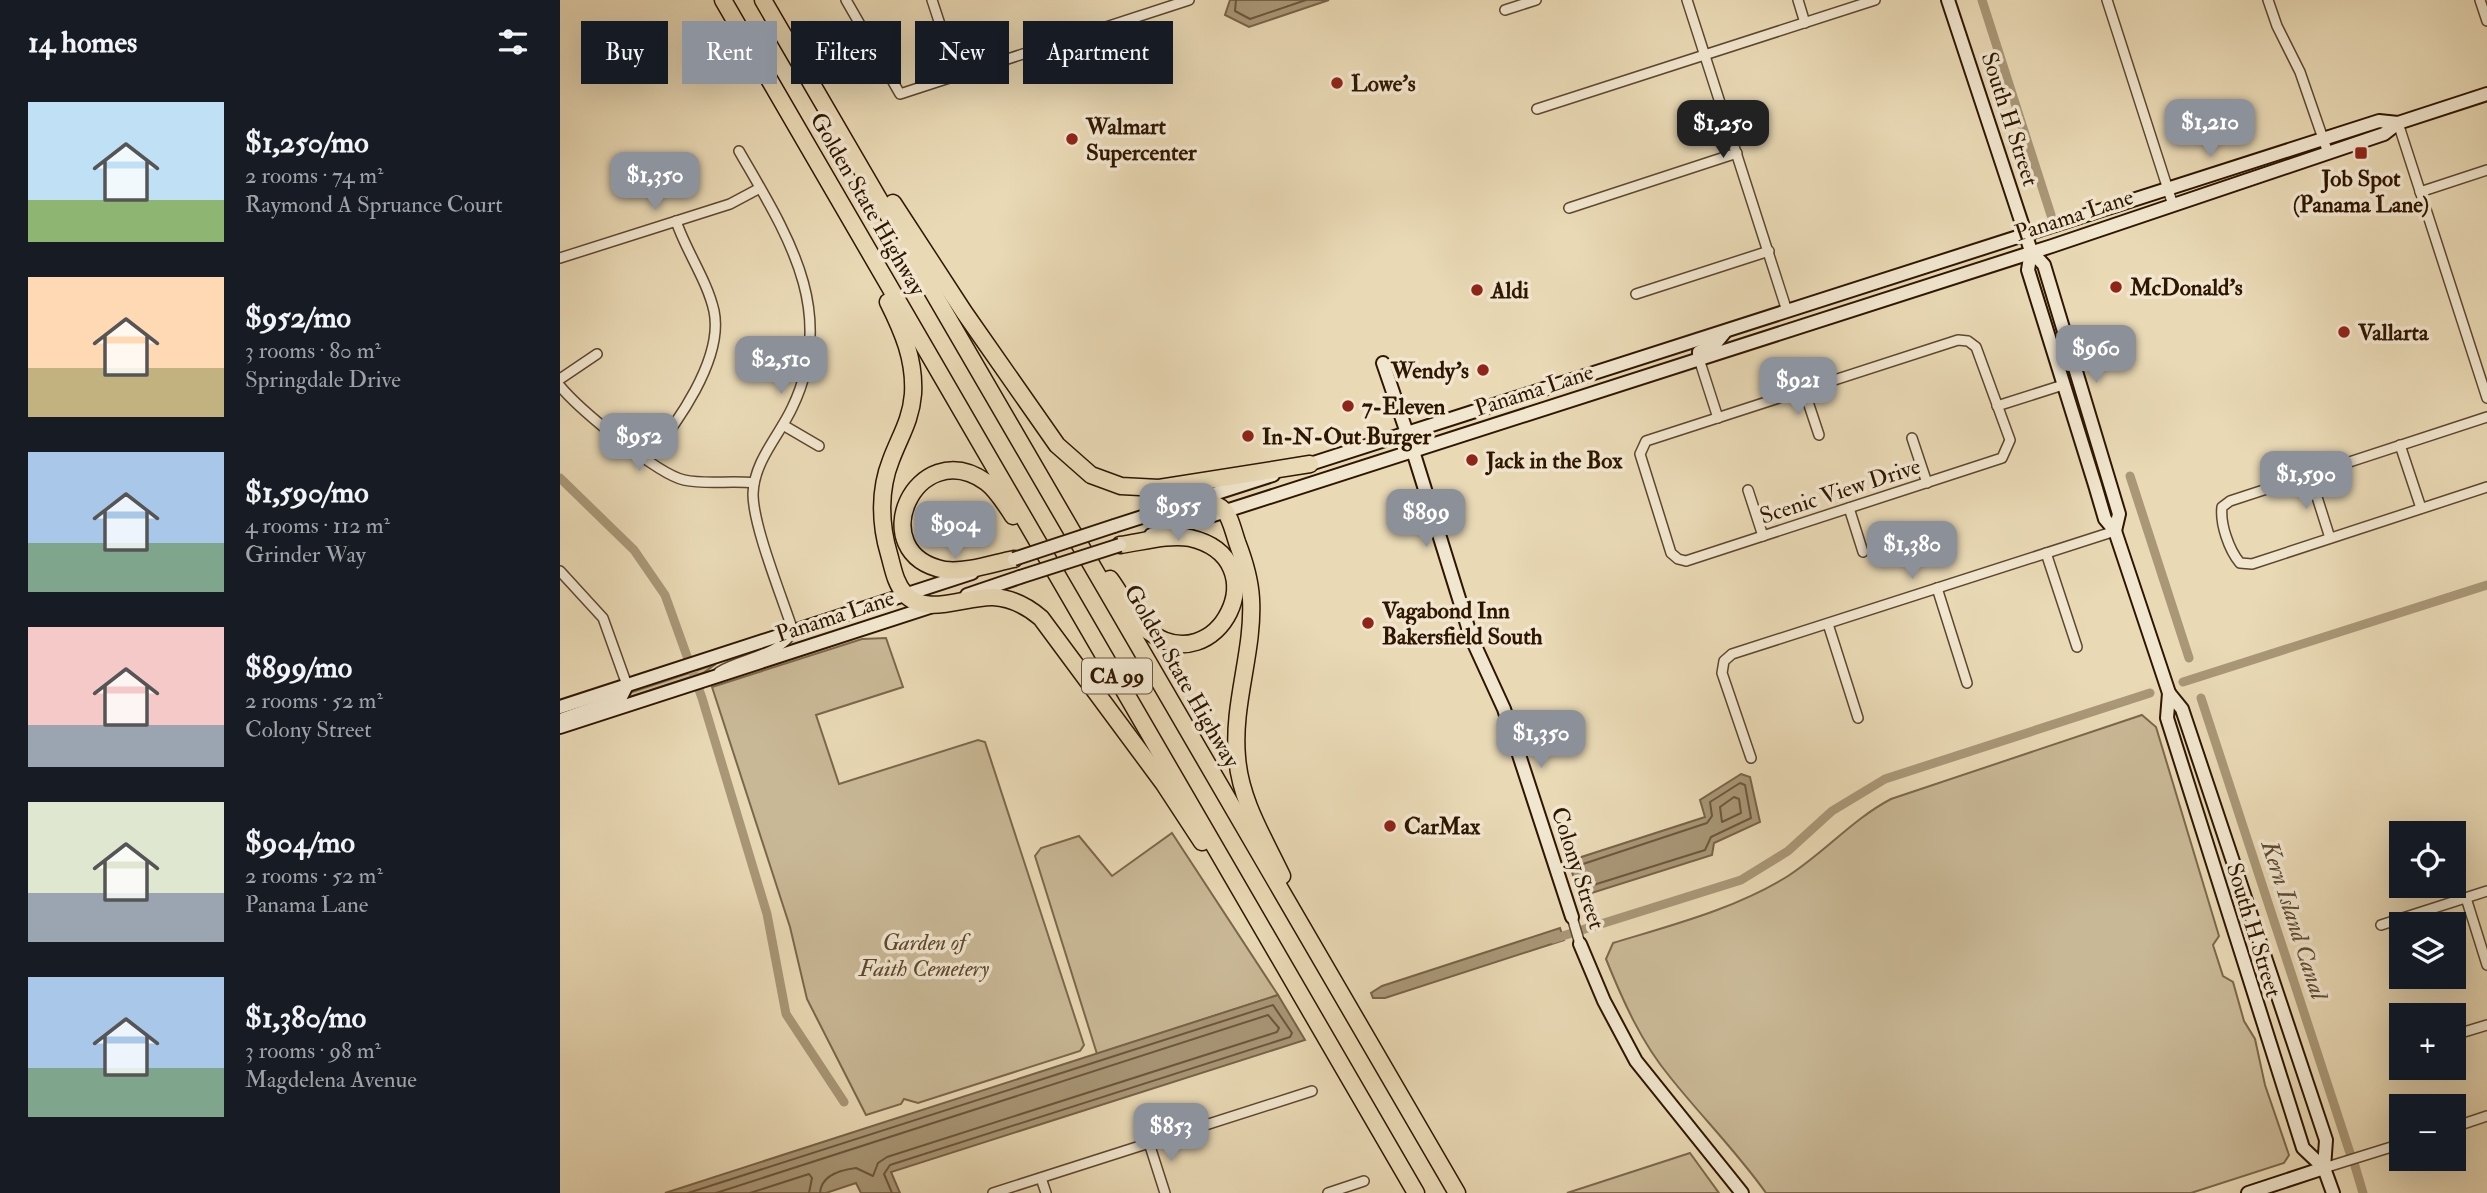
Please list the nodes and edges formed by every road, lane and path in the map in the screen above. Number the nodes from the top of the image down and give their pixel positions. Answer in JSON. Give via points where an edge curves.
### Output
{"nodes":[{"id":1,"x":723,"y":0,"type":"edge"},
{"id":2,"x":763,"y":0,"type":"edge"},
{"id":3,"x":846,"y":0,"type":"edge"},
{"id":4,"x":932,"y":0,"type":"edge"},
{"id":5,"x":1189,"y":0,"type":"edge"},
{"id":6,"x":1536,"y":0,"type":"edge"},
{"id":7,"x":1687,"y":0,"type":"edge"},
{"id":8,"x":1798,"y":0,"type":"edge"},
{"id":9,"x":1875,"y":0,"type":"edge"},
{"id":10,"x":1948,"y":0,"type":"edge"},
{"id":11,"x":2107,"y":0,"type":"edge"},
{"id":12,"x":2268,"y":0,"type":"edge"},
{"id":13,"x":2480,"y":0,"type":"edge"},
{"id":14,"x":1505,"y":10,"type":"dead end"},
{"id":15,"x":939,"y":21,"type":"edge"},
{"id":16,"x":2487,"y":21,"type":"edge"},
{"id":17,"x":1805,"y":23,"type":"junction"},
{"id":18,"x":1705,"y":55,"type":"junction"},
{"id":19,"x":1009,"y":58,"type":"edge"},
{"id":20,"x":930,"y":84,"type":"edge"},
{"id":21,"x":2487,"y":94,"type":"edge"},
{"id":22,"x":1537,"y":110,"type":"dead end"},
{"id":23,"x":2398,"y":123,"type":"junction"},
{"id":24,"x":2323,"y":140,"type":"junction"},
{"id":25,"x":739,"y":150,"type":"dead end"},
{"id":26,"x":1737,"y":153,"type":"junction"},
{"id":27,"x":2328,"y":153,"type":"junction"},
{"id":28,"x":816,"y":160,"type":"junction"},
{"id":29,"x":860,"y":166,"type":"junction"},
{"id":30,"x":2487,"y":170,"type":"edge"},
{"id":31,"x":760,"y":188,"type":"junction"},
{"id":32,"x":2168,"y":190,"type":"junction"},
{"id":33,"x":2420,"y":192,"type":"junction"},
{"id":34,"x":2173,"y":205,"type":"junction"},
{"id":35,"x":1569,"y":208,"type":"dead end"},
{"id":36,"x":676,"y":221,"type":"junction"},
{"id":37,"x":2026,"y":235,"type":"junction"},
{"id":38,"x":1769,"y":251,"type":"junction"},
{"id":39,"x":2031,"y":251,"type":"junction"},
{"id":40,"x":560,"y":258,"type":"edge"},
{"id":41,"x":1636,"y":294,"type":"dead end"},
{"id":42,"x":1787,"y":311,"type":"junction"},
{"id":43,"x":1725,"y":331,"type":"junction"},
{"id":44,"x":2047,"y":333,"type":"junction"},
{"id":45,"x":1758,"y":340,"type":"junction"},
{"id":46,"x":597,"y":354,"type":"dead end"},
{"id":47,"x":1699,"y":359,"type":"junction"},
{"id":48,"x":1383,"y":363,"type":"dead end"},
{"id":49,"x":560,"y":379,"type":"edge"},
{"id":50,"x":2077,"y":379,"type":"junction"},
{"id":51,"x":2063,"y":385,"type":"junction"},
{"id":52,"x":560,"y":386,"type":"edge"},
{"id":53,"x":1552,"y":386,"type":"junction"},
{"id":54,"x":1804,"y":390,"type":"junction"},
{"id":55,"x":2487,"y":398,"type":"edge"},
{"id":56,"x":1997,"y":406,"type":"junction"},
{"id":57,"x":2487,"y":417,"type":"edge"},
{"id":58,"x":1718,"y":418,"type":"junction"},
{"id":59,"x":783,"y":425,"type":"junction"},
{"id":60,"x":1487,"y":427,"type":"junction"},
{"id":61,"x":1406,"y":433,"type":"junction"},
{"id":62,"x":1819,"y":435,"type":"dead end"},
{"id":63,"x":1912,"y":438,"type":"dead end"},
{"id":64,"x":2400,"y":445,"type":"junction"},
{"id":65,"x":819,"y":446,"type":"dead end"},
{"id":66,"x":1413,"y":451,"type":"junction"},
{"id":67,"x":1028,"y":455,"type":"junction"},
{"id":68,"x":2102,"y":459,"type":"junction"},
{"id":69,"x":647,"y":460,"type":"junction"},
{"id":70,"x":1310,"y":464,"type":"junction"},
{"id":71,"x":2309,"y":475,"type":"junction"},
{"id":72,"x":754,"y":483,"type":"junction"},
{"id":73,"x":1927,"y":483,"type":"junction"},
{"id":74,"x":2487,"y":487,"type":"edge"},
{"id":75,"x":1748,"y":490,"type":"dead end"},
{"id":76,"x":1199,"y":499,"type":"junction"},
{"id":77,"x":1849,"y":508,"type":"junction"},
{"id":78,"x":2421,"y":508,"type":"junction"},
{"id":79,"x":1226,"y":510,"type":"junction"},
{"id":80,"x":2115,"y":531,"type":"junction"},
{"id":81,"x":1763,"y":536,"type":"junction"},
{"id":82,"x":2330,"y":538,"type":"junction"},
{"id":83,"x":1121,"y":545,"type":"junction"},
{"id":84,"x":1863,"y":552,"type":"dead end"},
{"id":85,"x":2046,"y":553,"type":"junction"},
{"id":86,"x":1014,"y":559,"type":"junction"},
{"id":87,"x":560,"y":571,"type":"edge"},
{"id":88,"x":1937,"y":588,"type":"junction"},
{"id":89,"x":906,"y":595,"type":"junction"},
{"id":90,"x":935,"y":605,"type":"junction"},
{"id":91,"x":1828,"y":624,"type":"junction"},
{"id":92,"x":793,"y":631,"type":"junction"},
{"id":93,"x":1100,"y":646,"type":"junction"},
{"id":94,"x":2077,"y":648,"type":"dead end"},
{"id":95,"x":707,"y":679,"type":"junction"},
{"id":96,"x":1967,"y":683,"type":"dead end"},
{"id":97,"x":627,"y":685,"type":"junction"},
{"id":98,"x":2169,"y":693,"type":"junction"},
{"id":99,"x":560,"y":707,"type":"edge"},
{"id":100,"x":1858,"y":718,"type":"dead end"},
{"id":101,"x":560,"y":720,"type":"edge"},
{"id":102,"x":560,"y":727,"type":"edge"},
{"id":103,"x":1751,"y":758,"type":"dead end"},
{"id":104,"x":2487,"y":891,"type":"edge"},
{"id":105,"x":2466,"y":898,"type":"junction"},
{"id":106,"x":1572,"y":917,"type":"joint"},
{"id":107,"x":2381,"y":925,"type":"dead end"},
{"id":108,"x":1580,"y":944,"type":"joint"},
{"id":109,"x":2262,"y":949,"type":"junction"},
{"id":110,"x":2241,"y":957,"type":"junction"},
{"id":111,"x":2487,"y":965,"type":"edge"},
{"id":112,"x":1334,"y":986,"type":"junction"},
{"id":113,"x":1305,"y":1000,"type":"junction"},
{"id":114,"x":2487,"y":1025,"type":"edge"},
{"id":115,"x":2466,"y":1031,"type":"edge"},
{"id":116,"x":1312,"y":1091,"type":"dead end"},
{"id":117,"x":2487,"y":1116,"type":"edge"},
{"id":118,"x":2466,"y":1123,"type":"edge"},
{"id":119,"x":1149,"y":1143,"type":"junction"},
{"id":120,"x":2389,"y":1148,"type":"edge"},
{"id":121,"x":2325,"y":1168,"type":"junction"},
{"id":122,"x":1041,"y":1178,"type":"junction"},
{"id":123,"x":1364,"y":1181,"type":"dead end"},
{"id":124,"x":993,"y":1193,"type":"edge"},
{"id":125,"x":1046,"y":1193,"type":"edge"},
{"id":126,"x":1165,"y":1193,"type":"edge"},
{"id":127,"x":1328,"y":1193,"type":"edge"},
{"id":128,"x":1416,"y":1193,"type":"edge"},
{"id":129,"x":1457,"y":1193,"type":"edge"},
{"id":130,"x":1742,"y":1193,"type":"edge"},
{"id":131,"x":2248,"y":1193,"type":"edge"},
{"id":132,"x":2333,"y":1193,"type":"edge"}],
"edges":[{"from":1,"to":28,"type":"highway","name":"Golden State Highway","number":"CA 99"},
{"from":2,"to":29,"type":"highway","name":"Golden State Highway","number":"CA 99"},
{"from":3,"to":20,"type":"street","via":[[900,94]]},
{"from":4,"to":15,"type":"street"},
{"from":5,"to":19,"type":"street"},
{"from":6,"to":14,"type":"street"},
{"from":7,"to":18,"type":"street"},
{"from":8,"to":17,"type":"street"},
{"from":9,"to":17,"type":"street"},
{"from":10,"to":37,"type":"main road","name":"South H Street"},
{"from":11,"to":32,"type":"street"},
{"from":12,"to":24,"type":"street"},
{"from":13,"to":16,"type":"street"},
{"from":17,"to":18,"type":"street"},
{"from":18,"to":22,"type":"street"},
{"from":18,"to":26,"type":"street"},
{"from":21,"to":23,"type":"main road","name":"Panama Lane"},
{"from":23,"to":24,"type":"main road","name":"Panama Lane","via":[[2379,121]]},
{"from":23,"to":27,"type":"main road","name":"Panama Lane","via":[[2385,134]]},
{"from":23,"to":33,"type":"street"},
{"from":24,"to":27,"type":"street"},
{"from":24,"to":32,"type":"main road","name":"Panama Lane"},
{"from":25,"to":31,"type":"street"},
{"from":26,"to":35,"type":"street"},
{"from":26,"to":38,"type":"street"},
{"from":27,"to":34,"type":"main road","name":"Panama Lane"},
{"from":28,"to":89,"type":"highway","via":[[901,329],[911,363],[911,412],[891,460],[882,513],[896,579]]},
{"from":28,"to":93,"type":"highway","name":"Golden State Highway","number":"CA 99"},
{"from":29,"to":67,"type":"highway","name":"Golden State Highway","number":"CA 99"},
{"from":29,"to":70,"type":"highway","via":[[880,183],[964,312],[1057,445],[1078,467],[1105,482],[1140,488]]},
{"from":30,"to":33,"type":"street"},
{"from":31,"to":36,"type":"street","via":[[737,201]]},
{"from":31,"to":59,"type":"street","via":[[797,258],[809,303],[809,356],[799,393]]},
{"from":32,"to":34,"type":"street"},
{"from":32,"to":37,"type":"main road","name":"Panama Lane"},
{"from":33,"to":55,"type":"street"},
{"from":34,"to":39,"type":"main road","name":"Panama Lane"},
{"from":36,"to":40,"type":"street"},
{"from":36,"to":69,"type":"street","via":[[710,297],[716,335],[704,372]]},
{"from":37,"to":39,"type":"main road","name":"South H Street"},
{"from":37,"to":42,"type":"main road","name":"Panama Lane"},
{"from":38,"to":41,"type":"street"},
{"from":38,"to":42,"type":"street"},
{"from":39,"to":44,"type":"main road","name":"South H Street","via":[[2028,270]]},
{"from":39,"to":45,"type":"main road","name":"Panama Lane"},
{"from":39,"to":50,"type":"main road","name":"South H Street","via":[[2044,265]]},
{"from":42,"to":43,"type":"main road","name":"Panama Lane"},
{"from":42,"to":45,"type":"main road","via":[[1784,321]]},
{"from":43,"to":47,"type":"main road","via":[[1716,343],[1699,352]]},
{"from":43,"to":53,"type":"main road","name":"Panama Lane"},
{"from":44,"to":50,"type":"main road"},
{"from":44,"to":51,"type":"main road","name":"South H Street"},
{"from":45,"to":47,"type":"main road","name":"Panama Lane"},
{"from":46,"to":49,"type":"street"},
{"from":47,"to":58,"type":"street"},
{"from":47,"to":60,"type":"main road","name":"Panama Lane"},
{"from":48,"to":61,"type":"main road","name":"Colony Street"},
{"from":50,"to":68,"type":"main road","name":"South H Street"},
{"from":51,"to":56,"type":"street"},
{"from":51,"to":68,"type":"main road","via":[[2076,400]]},
{"from":51,"to":80,"type":"main road","name":"South H Street","via":[[2105,519]]},
{"from":52,"to":69,"type":"street"},
{"from":53,"to":60,"type":"main road","via":[[1548,398],[1507,412]]},
{"from":53,"to":61,"type":"main road","name":"Panama Lane"},
{"from":54,"to":56,"type":"street","via":[[1958,340],[1976,346]]},
{"from":54,"to":58,"type":"street"},
{"from":54,"to":62,"type":"street"},
{"from":56,"to":73,"type":"street","name":"Scenic View Drive","via":[[2010,440],[2003,458]]},
{"from":57,"to":64,"type":"street"},
{"from":58,"to":81,"type":"street","name":"Scenic View Drive","via":[[1646,441],[1641,447],[1671,553],[1686,561]]},
{"from":59,"to":65,"type":"street"},
{"from":59,"to":72,"type":"street"},
{"from":60,"to":66,"type":"main road","name":"Panama Lane"},
{"from":61,"to":66,"type":"street","name":"Colony Street"},
{"from":61,"to":70,"type":"main road","name":"Panama Lane"},
{"from":63,"to":73,"type":"street"},
{"from":64,"to":71,"type":"street"},
{"from":64,"to":78,"type":"street"},
{"from":66,"to":79,"type":"main road","name":"Panama Lane"},
{"from":66,"to":106,"type":"main road","name":"Colony Street","via":[[1471,637],[1504,709]]},
{"from":67,"to":83,"type":"highway","via":[[1147,630],[1166,640],[1185,642],[1205,638],[1228,619],[1236,600],[1232,572],[1223,557],[1206,545],[1180,537]]},
{"from":67,"to":112,"type":"highway","name":"Golden State Highway","number":"CA 99"},
{"from":68,"to":80,"type":"main road","name":"South H Street","via":[[2119,514]]},
{"from":69,"to":72,"type":"street","via":[[681,480]]},
{"from":70,"to":76,"type":"main road","name":"Panama Lane"},
{"from":71,"to":82,"type":"street"},
{"from":71,"to":82,"type":"street","via":[[2222,507],[2233,554],[2240,563],[2252,564]]},
{"from":72,"to":92,"type":"street","via":[[757,517]]},
{"from":73,"to":77,"type":"street","name":"Scenic View Drive"},
{"from":74,"to":78,"type":"street"},
{"from":75,"to":81,"type":"street"},
{"from":76,"to":79,"type":"highway","via":[[1219,503]]},
{"from":76,"to":86,"type":"main road","name":"Panama Lane","bridge":true},
{"from":77,"to":81,"type":"street","name":"Scenic View Drive"},
{"from":77,"to":84,"type":"street"},
{"from":78,"to":82,"type":"street"},
{"from":79,"to":83,"type":"main road","name":"Panama Lane"},
{"from":79,"to":112,"type":"highway","via":[[1246,566],[1251,599],[1236,737],[1238,772],[1248,804]]},
{"from":80,"to":85,"type":"street"},
{"from":80,"to":98,"type":"main road","name":"South H Street"},
{"from":83,"to":90,"type":"main road","name":"Panama Lane","bridge":true},
{"from":85,"to":88,"type":"street"},
{"from":85,"to":94,"type":"street"},
{"from":86,"to":89,"type":"main road","name":"Panama Lane"},
{"from":86,"to":93,"type":"highway","via":[[948,570],[925,564],[906,540],[905,502],[920,483],[939,474],[960,472],[987,483]]},
{"from":87,"to":97,"type":"street","via":[[603,618]]},
{"from":88,"to":91,"type":"street"},
{"from":88,"to":96,"type":"street"},
{"from":89,"to":90,"type":"highway"},
{"from":89,"to":92,"type":"main road","name":"Panama Lane"},
{"from":90,"to":95,"type":"main road","name":"Panama Lane"},
{"from":90,"to":113,"type":"highway","via":[[995,597],[1020,603],[1041,618],[1164,784]]},
{"from":91,"to":100,"type":"street"},
{"from":91,"to":103,"type":"street","via":[[1732,654],[1724,661],[1722,673]]},
{"from":92,"to":95,"type":"street","via":[[780,647],[734,662]]},
{"from":92,"to":97,"type":"main road","name":"Panama Lane"},
{"from":93,"to":113,"type":"highway","name":"Golden State Highway","number":"CA 99"},
{"from":95,"to":102,"type":"main road","name":"Panama Lane"},
{"from":97,"to":99,"type":"main road","name":"Panama Lane"},
{"from":97,"to":101,"type":"main road","via":[[614,701]]},
{"from":98,"to":109,"type":"main road","name":"South H Street","via":[[2182,709]]},
{"from":98,"to":110,"type":"main road","name":"South H Street","via":[[2167,718]]},
{"from":104,"to":105,"type":"street"},
{"from":105,"to":107,"type":"street"},
{"from":105,"to":111,"type":"street"},
{"from":106,"to":108,"type":"street","name":"Colony Street"},
{"from":108,"to":130,"type":"main road","name":"Colony Street","via":[[1636,1061]]},
{"from":109,"to":110,"type":"main road"},
{"from":109,"to":121,"type":"main road","name":"South H Street","via":[[2326,1140]]},
{"from":110,"to":121,"type":"main road","name":"South H Street","via":[[2303,1149]]},
{"from":112,"to":129,"type":"highway","name":"Golden State Highway","number":"CA 99"},
{"from":113,"to":128,"type":"highway","name":"Golden State Highway","number":"CA 99"},
{"from":114,"to":115,"type":"street"},
{"from":116,"to":119,"type":"street"},
{"from":117,"to":118,"type":"street"},
{"from":119,"to":122,"type":"street"},
{"from":119,"to":126,"type":"street"},
{"from":120,"to":121,"type":"street"},
{"from":121,"to":131,"type":"main road"},
{"from":121,"to":132,"type":"main road","name":"South H Street"},
{"from":122,"to":124,"type":"street"},
{"from":122,"to":125,"type":"street"},
{"from":123,"to":127,"type":"street"}]}
